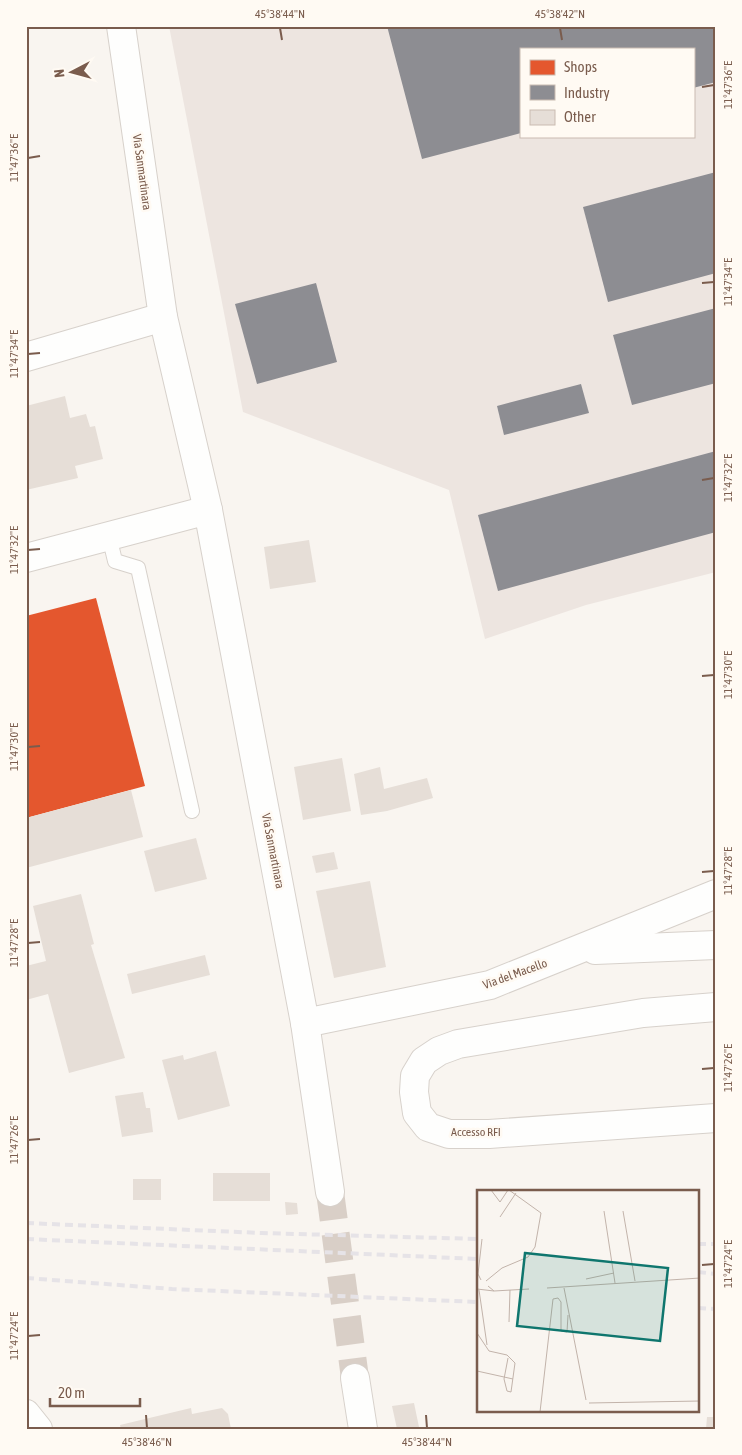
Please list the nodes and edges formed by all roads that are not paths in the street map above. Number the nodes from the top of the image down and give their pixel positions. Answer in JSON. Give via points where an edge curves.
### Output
{"nodes":[{"id":1,"x":121,"y":26,"type":"edge"},
{"id":2,"x":163,"y":317,"type":"junction"},
{"id":3,"x":26,"y":357,"type":"edge"},
{"id":4,"x":208,"y":510,"type":"junction"},
{"id":5,"x":109,"y":536,"type":"junction"},
{"id":6,"x":26,"y":558,"type":"edge"},
{"id":7,"x":192,"y":811,"type":"dead end"},
{"id":8,"x":716,"y":894,"type":"edge"},
{"id":9,"x":716,"y":946,"type":"edge"},
{"id":10,"x":573,"y":952,"type":"junction"},
{"id":11,"x":716,"y":1007,"type":"edge"},
{"id":12,"x":305,"y":1023,"type":"junction"},
{"id":13,"x":716,"y":1118,"type":"edge"},
{"id":14,"x":330,"y":1192,"type":"tunnel mouth"},
{"id":15,"x":356,"y":1378,"type":"tunnel mouth"},
{"id":16,"x":26,"y":1414,"type":"edge"},
{"id":17,"x":38,"y":1429,"type":"edge"},
{"id":18,"x":363,"y":1429,"type":"edge"}],
"edges":[{"from":1,"to":2,"type":"street","name":"Via Sanmartinara"},
{"from":2,"to":3,"type":"street"},
{"from":2,"to":4,"type":"street","name":"Via Sanmartinara"},
{"from":4,"to":5,"type":"street"},
{"from":4,"to":12,"type":"street","name":"Via Sanmartinara"},
{"from":5,"to":6,"type":"street"},
{"from":5,"to":7,"type":"lane","via":[[115,561],[138,568]]},
{"from":8,"to":10,"type":"street","name":"Via del Macello"},
{"from":9,"to":10,"type":"street"},
{"from":10,"to":12,"type":"street","name":"Via del Macello","via":[[490,985]]},
{"from":11,"to":13,"type":"street","name":"Accesso RFI","via":[[643,1013],[458,1044],[424,1061],[415,1076],[414,1092],[417,1113],[428,1127],[449,1134]]},
{"from":12,"to":14,"type":"street","name":"Via Sanmartinara"},
{"from":15,"to":18,"type":"street"},
{"from":16,"to":17,"type":"street"}]}
